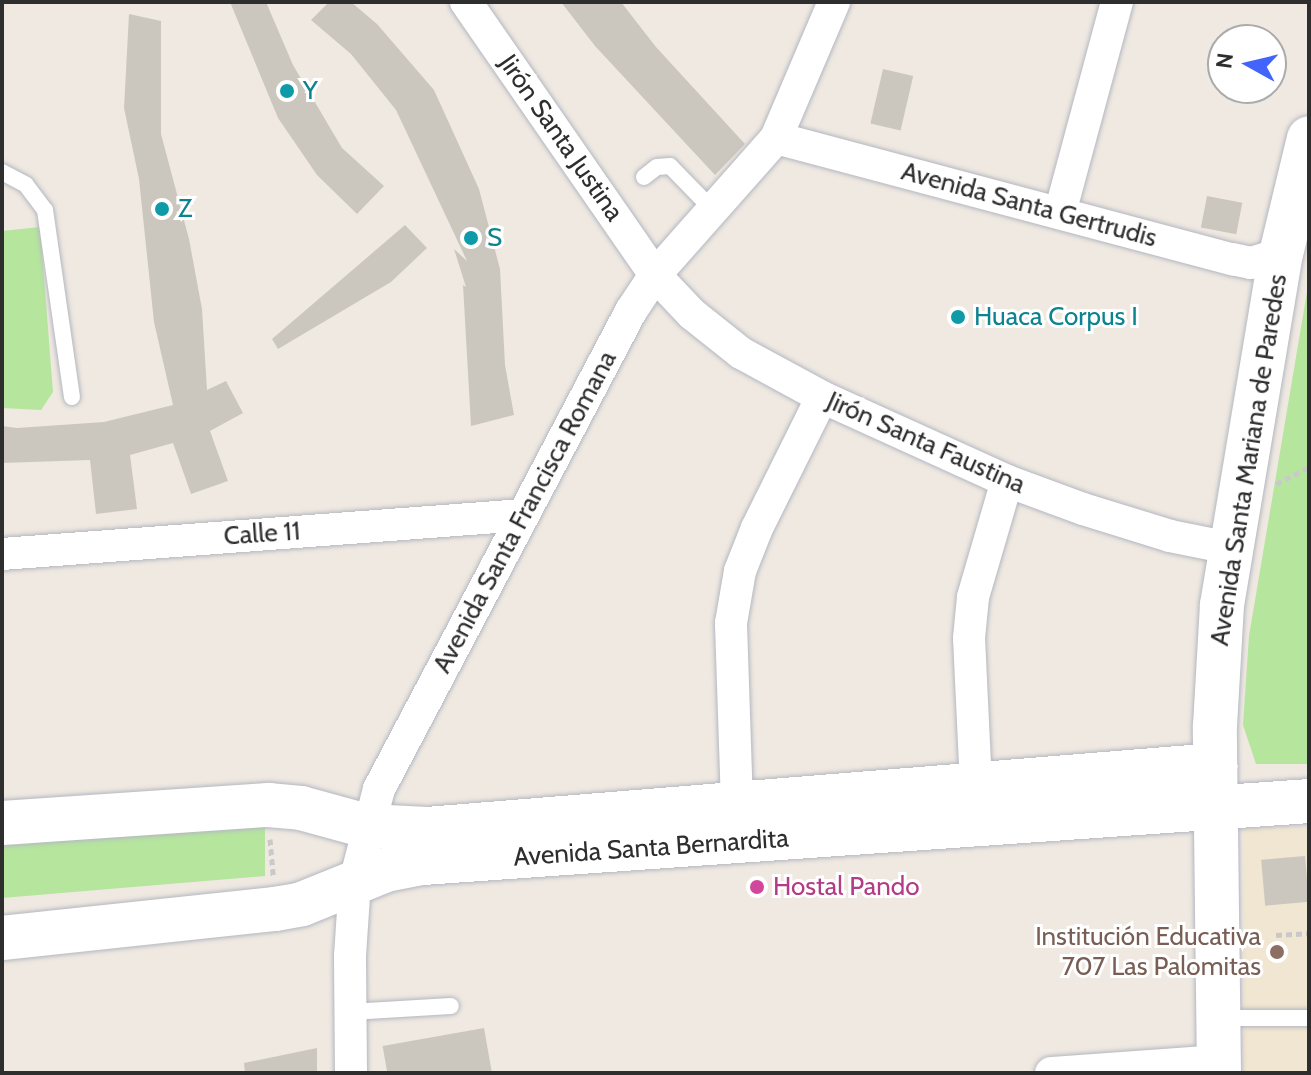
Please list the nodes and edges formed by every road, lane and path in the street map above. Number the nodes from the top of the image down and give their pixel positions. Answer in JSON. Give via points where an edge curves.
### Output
{"nodes":[{"id":1,"x":466,"y":2,"type":"edge"},
{"id":2,"x":834,"y":2,"type":"edge"},
{"id":3,"x":1117,"y":2,"type":"edge"},
{"id":4,"x":776,"y":138,"type":"junction"},
{"id":5,"x":1309,"y":138,"type":"edge"},
{"id":6,"x":2,"y":172,"type":"edge"},
{"id":7,"x":644,"y":177,"type":"dead end"},
{"id":8,"x":1300,"y":200,"type":"edge"},
{"id":9,"x":713,"y":210,"type":"junction"},
{"id":10,"x":1060,"y":213,"type":"junction"},
{"id":11,"x":1281,"y":254,"type":"junction"},
{"id":12,"x":655,"y":275,"type":"junction"},
{"id":13,"x":72,"y":397,"type":"dead end"},
{"id":14,"x":822,"y":397,"type":"junction"},
{"id":15,"x":1007,"y":481,"type":"junction"},
{"id":16,"x":523,"y":515,"type":"junction"},
{"id":17,"x":1230,"y":548,"type":"junction"},
{"id":18,"x":2,"y":554,"type":"edge"},
{"id":19,"x":1215,"y":765,"type":"junction"},
{"id":20,"x":976,"y":786,"type":"junction"},
{"id":21,"x":1309,"y":801,"type":"edge"},
{"id":22,"x":737,"y":805,"type":"junction"},
{"id":23,"x":1215,"y":810,"type":"junction"},
{"id":24,"x":2,"y":823,"type":"edge"},
{"id":25,"x":367,"y":826,"type":"junction"},
{"id":26,"x":270,"y":827,"type":"dead end"},
{"id":27,"x":355,"y":881,"type":"junction"},
{"id":28,"x":273,"y":886,"type":"dead end"},
{"id":29,"x":1309,"y":933,"type":"edge"},
{"id":30,"x":1276,"y":935,"type":"dead end"},
{"id":31,"x":2,"y":938,"type":"edge"},
{"id":32,"x":451,"y":1006,"type":"dead end"},
{"id":33,"x":350,"y":1012,"type":"junction"},
{"id":34,"x":1218,"y":1018,"type":"junction"},
{"id":35,"x":1309,"y":1018,"type":"edge"},
{"id":36,"x":1218,"y":1067,"type":"edge"},
{"id":37,"x":351,"y":1073,"type":"edge"},
{"id":38,"x":1051,"y":1073,"type":"edge"}],
"edges":[{"from":1,"to":12,"type":"street","name":"Jirón Santa Justina"},
{"from":2,"to":4,"type":"street","name":"Avenida Santa Francisca Romana"},
{"from":3,"to":10,"type":"street"},
{"from":4,"to":9,"type":"street","name":"Avenida Santa Francisca Romana"},
{"from":4,"to":10,"type":"street","name":"Avenida Santa Gertrudis"},
{"from":5,"to":8,"type":"main road","name":"Avenida Santa Mariana de Paredes"},
{"from":6,"to":13,"type":"lane","via":[[26,185],[45,210]]},
{"from":7,"to":9,"type":"lane","via":[[657,167],[670,166]]},
{"from":8,"to":11,"type":"main road","name":"Avenida Santa Mariana de Paredes"},
{"from":9,"to":12,"type":"street","name":"Avenida Santa Francisca Romana"},
{"from":10,"to":11,"type":"street","name":"Avenida Santa Gertrudis","via":[[1251,263]]},
{"from":11,"to":17,"type":"main road","name":"Avenida Santa Mariana de Paredes"},
{"from":12,"to":14,"type":"street","name":"Jirón Santa Faustina","via":[[692,314],[741,353]]},
{"from":12,"to":16,"type":"street","name":"Avenida Santa Francisca Romana"},
{"from":14,"to":15,"type":"street","name":"Jirón Santa Faustina"},
{"from":14,"to":22,"type":"street","via":[[740,571],[731,623]]},
{"from":15,"to":17,"type":"street","name":"Jirón Santa Faustina","via":[[1170,536]]},
{"from":15,"to":20,"type":"street","via":[[973,597],[969,638]]},
{"from":16,"to":18,"type":"street","name":"Calle 11"},
{"from":16,"to":25,"type":"street","name":"Avenida Santa Francisca Romana","via":[[379,789]]},
{"from":17,"to":19,"type":"main road","name":"Avenida Santa Mariana de Paredes","via":[[1217,669]]},
{"from":19,"to":20,"type":"main road","name":"Avenida Santa Bernardita"},
{"from":19,"to":23,"type":"main road","name":"Avenida Santa Mariana de Paredes"},
{"from":20,"to":22,"type":"main road","name":"Avenida Santa Bernardita"},
{"from":21,"to":23,"type":"main road","name":"Avenida Santa Bernardita"},
{"from":22,"to":25,"type":"main road","name":"Avenida Santa Bernardita","via":[[427,829]]},
{"from":23,"to":27,"type":"main road","name":"Avenida Santa Bernardita","via":[[423,863]]},
{"from":23,"to":34,"type":"main road","name":"Avenida Santa Mariana de Paredes"},
{"from":24,"to":25,"type":"main road","name":"Avenida Santa Bernardita","via":[[268,805]]},
{"from":25,"to":27,"type":"street","name":"Avenida Santa Francisca Romana"},
{"from":26,"to":28,"type":"path"},
{"from":27,"to":31,"type":"main road","name":"Avenida Santa Bernardita","via":[[302,904],[275,909]]},
{"from":27,"to":33,"type":"street","name":"Avenida Santa Francisca Romana"},
{"from":29,"to":30,"type":"path"},
{"from":32,"to":33,"type":"lane"},
{"from":33,"to":37,"type":"street","name":"Avenida Santa Francisca Romana"},
{"from":34,"to":35,"type":"lane"},
{"from":34,"to":36,"type":"main road","name":"Avenida Santa Mariana de Paredes"},
{"from":36,"to":38,"type":"street"}]}
